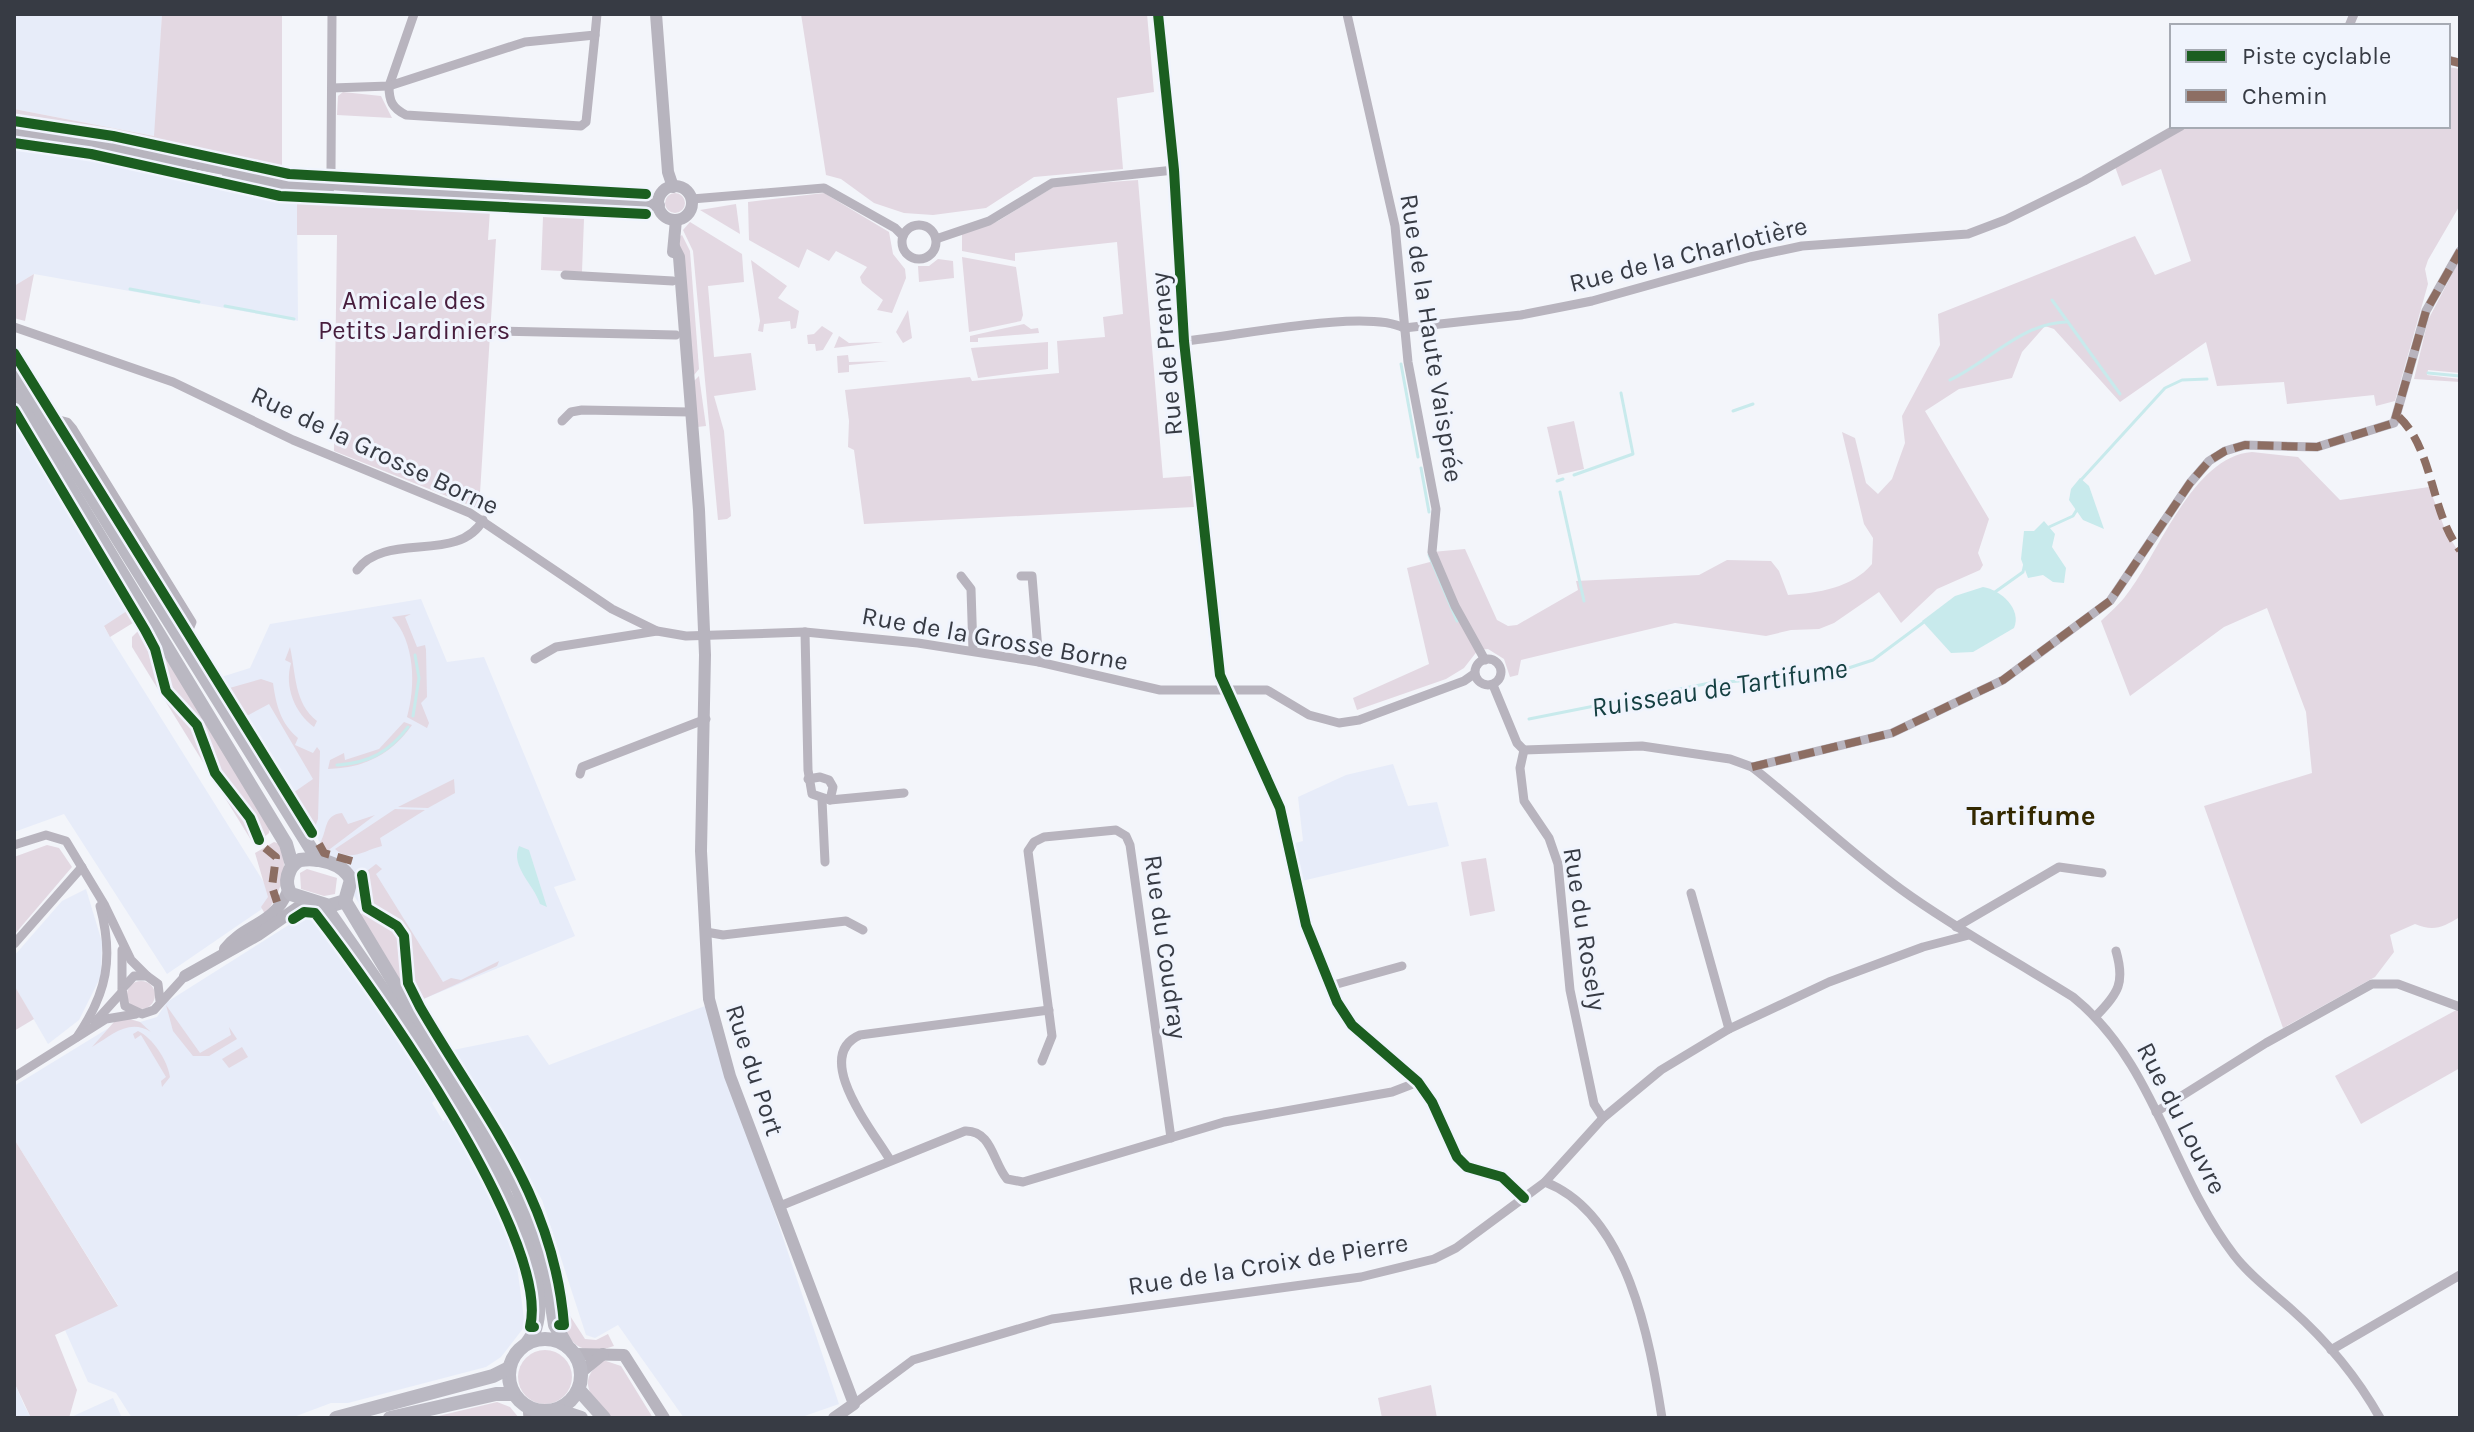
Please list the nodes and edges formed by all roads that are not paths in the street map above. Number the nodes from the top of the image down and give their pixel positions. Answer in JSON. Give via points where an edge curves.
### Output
{"nodes":[{"id":1,"x":332,"y":14,"type":"edge"},
{"id":2,"x":414,"y":14,"type":"edge"},
{"id":3,"x":597,"y":14,"type":"edge"},
{"id":4,"x":656,"y":14,"type":"edge"},
{"id":5,"x":1158,"y":14,"type":"edge"},
{"id":6,"x":1347,"y":14,"type":"edge"},
{"id":7,"x":595,"y":35,"type":"junction"},
{"id":8,"x":389,"y":86,"type":"junction"},
{"id":9,"x":332,"y":88,"type":"junction"},
{"id":10,"x":2177,"y":128,"type":"edge"},
{"id":11,"x":14,"y":134,"type":"edge"},
{"id":12,"x":331,"y":169,"type":"dead end"},
{"id":13,"x":1174,"y":170,"type":"junction"},
{"id":14,"x":673,"y":187,"type":"junction"},
{"id":15,"x":692,"y":199,"type":"junction"},
{"id":16,"x":659,"y":205,"type":"junction"},
{"id":17,"x":676,"y":220,"type":"junction"},
{"id":18,"x":903,"y":236,"type":"junction"},
{"id":19,"x":936,"y":239,"type":"junction"},
{"id":20,"x":674,"y":247,"type":"junction"},
{"id":21,"x":2460,"y":251,"type":"edge"},
{"id":22,"x":565,"y":275,"type":"dead end"},
{"id":23,"x":673,"y":281,"type":"junction"},
{"id":24,"x":14,"y":327,"type":"edge"},
{"id":25,"x":1404,"y":328,"type":"junction"},
{"id":26,"x":491,"y":331,"type":"dead end"},
{"id":27,"x":676,"y":335,"type":"junction"},
{"id":28,"x":1184,"y":341,"type":"junction"},
{"id":29,"x":14,"y":372,"type":"edge"},
{"id":30,"x":14,"y":395,"type":"edge"},
{"id":31,"x":687,"y":412,"type":"junction"},
{"id":32,"x":562,"y":421,"type":"dead end"},
{"id":33,"x":46,"y":424,"type":"junction"},
{"id":34,"x":483,"y":520,"type":"junction"},
{"id":35,"x":357,"y":570,"type":"dead end"},
{"id":36,"x":961,"y":576,"type":"dead end"},
{"id":37,"x":1021,"y":576,"type":"dead end"},
{"id":38,"x":657,"y":631,"type":"junction"},
{"id":39,"x":805,"y":632,"type":"junction"},
{"id":40,"x":704,"y":636,"type":"junction"},
{"id":41,"x":183,"y":644,"type":"junction"},
{"id":42,"x":973,"y":651,"type":"junction"},
{"id":43,"x":535,"y":659,"type":"dead end"},
{"id":44,"x":1485,"y":660,"type":"junction"},
{"id":45,"x":1039,"y":662,"type":"junction"},
{"id":46,"x":1474,"y":674,"type":"junction"},
{"id":47,"x":1493,"y":685,"type":"junction"},
{"id":48,"x":1225,"y":689,"type":"junction"},
{"id":49,"x":706,"y":719,"type":"junction"},
{"id":50,"x":1524,"y":750,"type":"junction"},
{"id":51,"x":1752,"y":767,"type":"junction"},
{"id":52,"x":580,"y":774,"type":"dead end"},
{"id":53,"x":808,"y":779,"type":"junction"},
{"id":54,"x":904,"y":793,"type":"dead end"},
{"id":55,"x":826,"y":800,"type":"junction"},
{"id":56,"x":14,"y":845,"type":"edge"},
{"id":57,"x":318,"y":860,"type":"junction"},
{"id":58,"x":825,"y":862,"type":"dead end"},
{"id":59,"x":292,"y":865,"type":"junction"},
{"id":60,"x":82,"y":867,"type":"junction"},
{"id":61,"x":2102,"y":873,"type":"dead end"},
{"id":62,"x":96,"y":891,"type":"junction"},
{"id":63,"x":288,"y":891,"type":"junction"},
{"id":64,"x":1691,"y":893,"type":"dead end"},
{"id":65,"x":307,"y":901,"type":"junction"},
{"id":66,"x":345,"y":901,"type":"junction"},
{"id":67,"x":324,"y":905,"type":"junction"},
{"id":68,"x":1956,"y":927,"type":"junction"},
{"id":69,"x":863,"y":930,"type":"dead end"},
{"id":70,"x":706,"y":932,"type":"junction"},
{"id":71,"x":1969,"y":935,"type":"junction"},
{"id":72,"x":119,"y":938,"type":"junction"},
{"id":73,"x":14,"y":944,"type":"edge"},
{"id":74,"x":2116,"y":951,"type":"dead end"},
{"id":75,"x":222,"y":953,"type":"junction"},
{"id":76,"x":1402,"y":966,"type":"dead end"},
{"id":77,"x":185,"y":976,"type":"junction"},
{"id":78,"x":150,"y":977,"type":"junction"},
{"id":79,"x":1330,"y":986,"type":"junction"},
{"id":80,"x":122,"y":990,"type":"junction"},
{"id":81,"x":160,"y":1001,"type":"junction"},
{"id":82,"x":2460,"y":1007,"type":"edge"},
{"id":83,"x":1049,"y":1010,"type":"junction"},
{"id":84,"x":136,"y":1014,"type":"junction"},
{"id":85,"x":2096,"y":1016,"type":"junction"},
{"id":86,"x":1729,"y":1029,"type":"junction"},
{"id":87,"x":77,"y":1037,"type":"junction"},
{"id":88,"x":1042,"y":1061,"type":"dead end"},
{"id":89,"x":14,"y":1077,"type":"edge"},
{"id":90,"x":1418,"y":1082,"type":"junction"},
{"id":91,"x":2156,"y":1112,"type":"junction"},
{"id":92,"x":1603,"y":1118,"type":"junction"},
{"id":93,"x":1171,"y":1138,"type":"junction"},
{"id":94,"x":890,"y":1160,"type":"junction"},
{"id":95,"x":1545,"y":1182,"type":"junction"},
{"id":96,"x":1524,"y":1198,"type":"junction"},
{"id":97,"x":780,"y":1206,"type":"junction"},
{"id":98,"x":2460,"y":1275,"type":"edge"},
{"id":99,"x":527,"y":1343,"type":"junction"},
{"id":100,"x":571,"y":1350,"type":"junction"},
{"id":101,"x":2331,"y":1350,"type":"junction"},
{"id":102,"x":603,"y":1354,"type":"junction"},
{"id":103,"x":509,"y":1368,"type":"junction"},
{"id":104,"x":581,"y":1372,"type":"junction"},
{"id":105,"x":579,"y":1390,"type":"junction"},
{"id":106,"x":513,"y":1394,"type":"junction"},
{"id":107,"x":854,"y":1404,"type":"junction"},
{"id":108,"x":528,"y":1413,"type":"edge"},
{"id":109,"x":548,"y":1413,"type":"edge"},
{"id":110,"x":336,"y":1418,"type":"edge"},
{"id":111,"x":390,"y":1418,"type":"edge"},
{"id":112,"x":581,"y":1418,"type":"edge"},
{"id":113,"x":604,"y":1418,"type":"edge"},
{"id":114,"x":664,"y":1418,"type":"edge"},
{"id":115,"x":834,"y":1418,"type":"edge"},
{"id":116,"x":1662,"y":1418,"type":"edge"},
{"id":117,"x":2380,"y":1418,"type":"edge"}],
"edges":[{"from":1,"to":9,"type":"street"},
{"from":2,"to":8,"type":"street"},
{"from":3,"to":7,"type":"street"},
{"from":4,"to":14,"type":"street"},
{"from":5,"to":13,"type":"street","name":"Rue de Preney"},
{"from":6,"to":25,"type":"street","name":"Rue de la Haute Vaisprée","via":[[1395,226]]},
{"from":7,"to":8,"type":"street","via":[[525,42]]},
{"from":7,"to":8,"type":"street","via":[[586,122],[581,126],[406,115],[396,110]]},
{"from":8,"to":9,"type":"street"},
{"from":9,"to":12,"type":"street"},
{"from":10,"to":25,"type":"street","name":"Rue de la Charlotière","via":[[2084,181],[1968,234],[1802,246],[1592,301]]},
{"from":11,"to":16,"type":"street","via":[[136,152],[282,190],[486,193]]},
{"from":13,"to":19,"type":"street","via":[[1052,183],[989,221]]},
{"from":13,"to":28,"type":"street","name":"Rue de Preney"},
{"from":14,"to":15,"type":"street","via":[[685,189]]},
{"from":14,"to":16,"type":"street","via":[[663,192]]},
{"from":15,"to":17,"type":"street","via":[[689,212]]},
{"from":15,"to":18,"type":"street","via":[[829,189]]},
{"from":16,"to":17,"type":"street","via":[[664,215]]},
{"from":17,"to":20,"type":"street"},
{"from":18,"to":19,"type":"street","via":[[920,225],[931,229]]},
{"from":18,"to":19,"type":"street","via":[[903,248],[916,259],[932,254]]},
{"from":20,"to":23,"type":"street"},
{"from":20,"to":31,"type":"street","via":[[679,257]]},
{"from":21,"to":51,"type":"street","via":[[2426,311],[2403,421],[2317,447],[2245,445],[2225,451],[2190,483],[2110,601],[2003,680],[1892,733]]},
{"from":22,"to":23,"type":"street"},
{"from":23,"to":27,"type":"street"},
{"from":24,"to":34,"type":"street","name":"Rue de la Grosse Borne","via":[[173,382],[293,440]]},
{"from":25,"to":28,"type":"street","name":"Rue de la Charlotière","via":[[1391,321],[1309,323]]},
{"from":25,"to":44,"type":"street","name":"Rue de la Haute Vaisprée","via":[[1436,509],[1432,552]]},
{"from":26,"to":27,"type":"street"},
{"from":27,"to":31,"type":"street"},
{"from":28,"to":48,"type":"street","name":"Rue de Preney"},
{"from":29,"to":33,"type":"main road"},
{"from":30,"to":59,"type":"main road","via":[[286,844]]},
{"from":31,"to":32,"type":"street","via":[[582,410]]},
{"from":31,"to":40,"type":"street","name":"Rue du Port"},
{"from":33,"to":41,"type":"main road"},
{"from":33,"to":41,"type":"street","via":[[55,419],[70,425],[112,489],[192,622]]},
{"from":34,"to":35,"type":"street","via":[[466,539],[373,556]]},
{"from":34,"to":38,"type":"street","name":"Rue de la Grosse Borne","via":[[612,609]]},
{"from":36,"to":42,"type":"street","via":[[971,589]]},
{"from":37,"to":45,"type":"street","via":[[1032,576]]},
{"from":38,"to":40,"type":"street","name":"Rue de la Grosse Borne"},
{"from":38,"to":43,"type":"street","via":[[556,647]]},
{"from":39,"to":40,"type":"street","name":"Rue de la Grosse Borne"},
{"from":39,"to":42,"type":"street","name":"Rue de la Grosse Borne"},
{"from":39,"to":53,"type":"street"},
{"from":40,"to":49,"type":"street","name":"Rue du Port"},
{"from":41,"to":57,"type":"main road"},
{"from":42,"to":45,"type":"street","name":"Rue de la Grosse Borne"},
{"from":44,"to":46,"type":"street"},
{"from":44,"to":47,"type":"street","via":[[1493,660],[1501,670]]},
{"from":45,"to":48,"type":"street","name":"Rue de la Grosse Borne","via":[[1160,690]]},
{"from":46,"to":47,"type":"street","via":[[1481,684]]},
{"from":46,"to":48,"type":"street","name":"Rue de la Grosse Borne","via":[[1359,720],[1339,723],[1309,715],[1267,690]]},
{"from":47,"to":50,"type":"street"},
{"from":48,"to":79,"type":"street","name":"Rue de Preney","via":[[1280,808],[1306,925]]},
{"from":49,"to":52,"type":"street","via":[[582,767]]},
{"from":49,"to":70,"type":"street","name":"Rue du Port","via":[[700,805]]},
{"from":50,"to":51,"type":"street","via":[[1642,746]]},
{"from":50,"to":92,"type":"street","name":"Rue du Rosely","via":[[1524,801],[1549,838],[1558,864],[1570,990],[1594,1104]]},
{"from":51,"to":68,"type":"street","name":"Rue du Louvre","via":[[1827,826],[1852,853]]},
{"from":53,"to":55,"type":"street","via":[[812,794]]},
{"from":53,"to":55,"type":"street","via":[[829,780],[833,787]]},
{"from":54,"to":55,"type":"street"},
{"from":55,"to":58,"type":"street"},
{"from":56,"to":60,"type":"street","via":[[56,835]]},
{"from":57,"to":59,"type":"main road"},
{"from":57,"to":66,"type":"main road","via":[[348,874],[351,886]]},
{"from":59,"to":63,"type":"main road"},
{"from":60,"to":62,"type":"street"},
{"from":60,"to":73,"type":"street"},
{"from":61,"to":68,"type":"street","via":[[2059,867]]},
{"from":62,"to":72,"type":"street"},
{"from":62,"to":87,"type":"street","via":[[109,941],[108,973],[100,1000]]},
{"from":63,"to":65,"type":"main road"},
{"from":63,"to":75,"type":"street","via":[[281,908]]},
{"from":64,"to":86,"type":"street"},
{"from":65,"to":67,"type":"main road"},
{"from":65,"to":75,"type":"street"},
{"from":66,"to":67,"type":"main road"},
{"from":66,"to":100,"type":"main road","via":[[518,1189],[545,1262],[555,1325]]},
{"from":67,"to":99,"type":"main road","via":[[390,999],[514,1208],[540,1306],[540,1323]]},
{"from":68,"to":71,"type":"street","name":"Rue du Louvre"},
{"from":69,"to":70,"type":"street","via":[[846,921],[723,935]]},
{"from":70,"to":97,"type":"street","name":"Rue du Port","via":[[708,987],[717,1031]]},
{"from":71,"to":85,"type":"street","name":"Rue du Louvre"},
{"from":71,"to":86,"type":"street","name":"Rue de la Croix de Pierre","via":[[1829,982]]},
{"from":72,"to":78,"type":"street","via":[[135,966]]},
{"from":72,"to":80,"type":"street"},
{"from":74,"to":85,"type":"street","via":[[2120,989]]},
{"from":75,"to":77,"type":"street"},
{"from":76,"to":79,"type":"street"},
{"from":77,"to":78,"type":"street"},
{"from":77,"to":81,"type":"street"},
{"from":78,"to":80,"type":"street","via":[[134,976]]},
{"from":78,"to":81,"type":"street","via":[[161,990]]},
{"from":79,"to":90,"type":"street","name":"Rue de Preney","via":[[1352,1025]]},
{"from":80,"to":84,"type":"street","via":[[125,1006]]},
{"from":80,"to":87,"type":"street"},
{"from":81,"to":84,"type":"street","via":[[149,1013]]},
{"from":82,"to":91,"type":"street","via":[[2398,984],[2372,984]]},
{"from":83,"to":88,"type":"street","name":"Rue du Coudray","via":[[1052,1036]]},
{"from":83,"to":93,"type":"street","name":"Rue du Coudray","via":[[1028,851],[1044,837],[1120,831],[1130,845]]},
{"from":83,"to":94,"type":"street","via":[[860,1035],[850,1041],[840,1055],[840,1073]]},
{"from":84,"to":87,"type":"street","via":[[115,1015]]},
{"from":85,"to":91,"type":"street","name":"Rue du Louvre","via":[[2130,1059]]},
{"from":86,"to":92,"type":"street","name":"Rue de la Croix de Pierre","via":[[1661,1070]]},
{"from":87,"to":89,"type":"street"},
{"from":90,"to":93,"type":"street","via":[[1392,1092],[1224,1122]]},
{"from":90,"to":96,"type":"street","name":"Rue de Preney","via":[[1457,1157],[1467,1167],[1502,1177]]},
{"from":91,"to":101,"type":"street","name":"Rue du Louvre","via":[[2185,1177],[2233,1254]]},
{"from":92,"to":95,"type":"street","name":"Rue de la Croix de Pierre"},
{"from":93,"to":94,"type":"street","via":[[1023,1182],[1003,1175],[986,1140],[974,1131]]},
{"from":94,"to":97,"type":"street"},
{"from":95,"to":96,"type":"street","name":"Rue de la Croix de Pierre"},
{"from":95,"to":116,"type":"street","via":[[1572,1197],[1614,1248],[1637,1302]]},
{"from":96,"to":107,"type":"street","name":"Rue de la Croix de Pierre","via":[[1456,1248],[1408,1267],[1052,1319],[913,1360]]},
{"from":97,"to":107,"type":"street","name":"Rue du Port"},
{"from":98,"to":101,"type":"street"},
{"from":99,"to":100,"type":"main road","via":[[548,1339]]},
{"from":99,"to":103,"type":"main road"},
{"from":100,"to":102,"type":"street"},
{"from":100,"to":104,"type":"main road"},
{"from":101,"to":117,"type":"street","name":"Rue du Louvre"},
{"from":102,"to":104,"type":"street"},
{"from":102,"to":114,"type":"street","via":[[617,1352],[626,1358]]},
{"from":103,"to":106,"type":"main road"},
{"from":103,"to":110,"type":"main road"},
{"from":104,"to":105,"type":"main road"},
{"from":105,"to":109,"type":"main road"},
{"from":105,"to":113,"type":"main road"},
{"from":106,"to":108,"type":"main road"},
{"from":106,"to":111,"type":"main road"},
{"from":107,"to":115,"type":"street","name":"Rue de la Croix de Pierre"},
{"from":108,"to":109,"type":"main road"},
{"from":109,"to":112,"type":"main road"}]}
